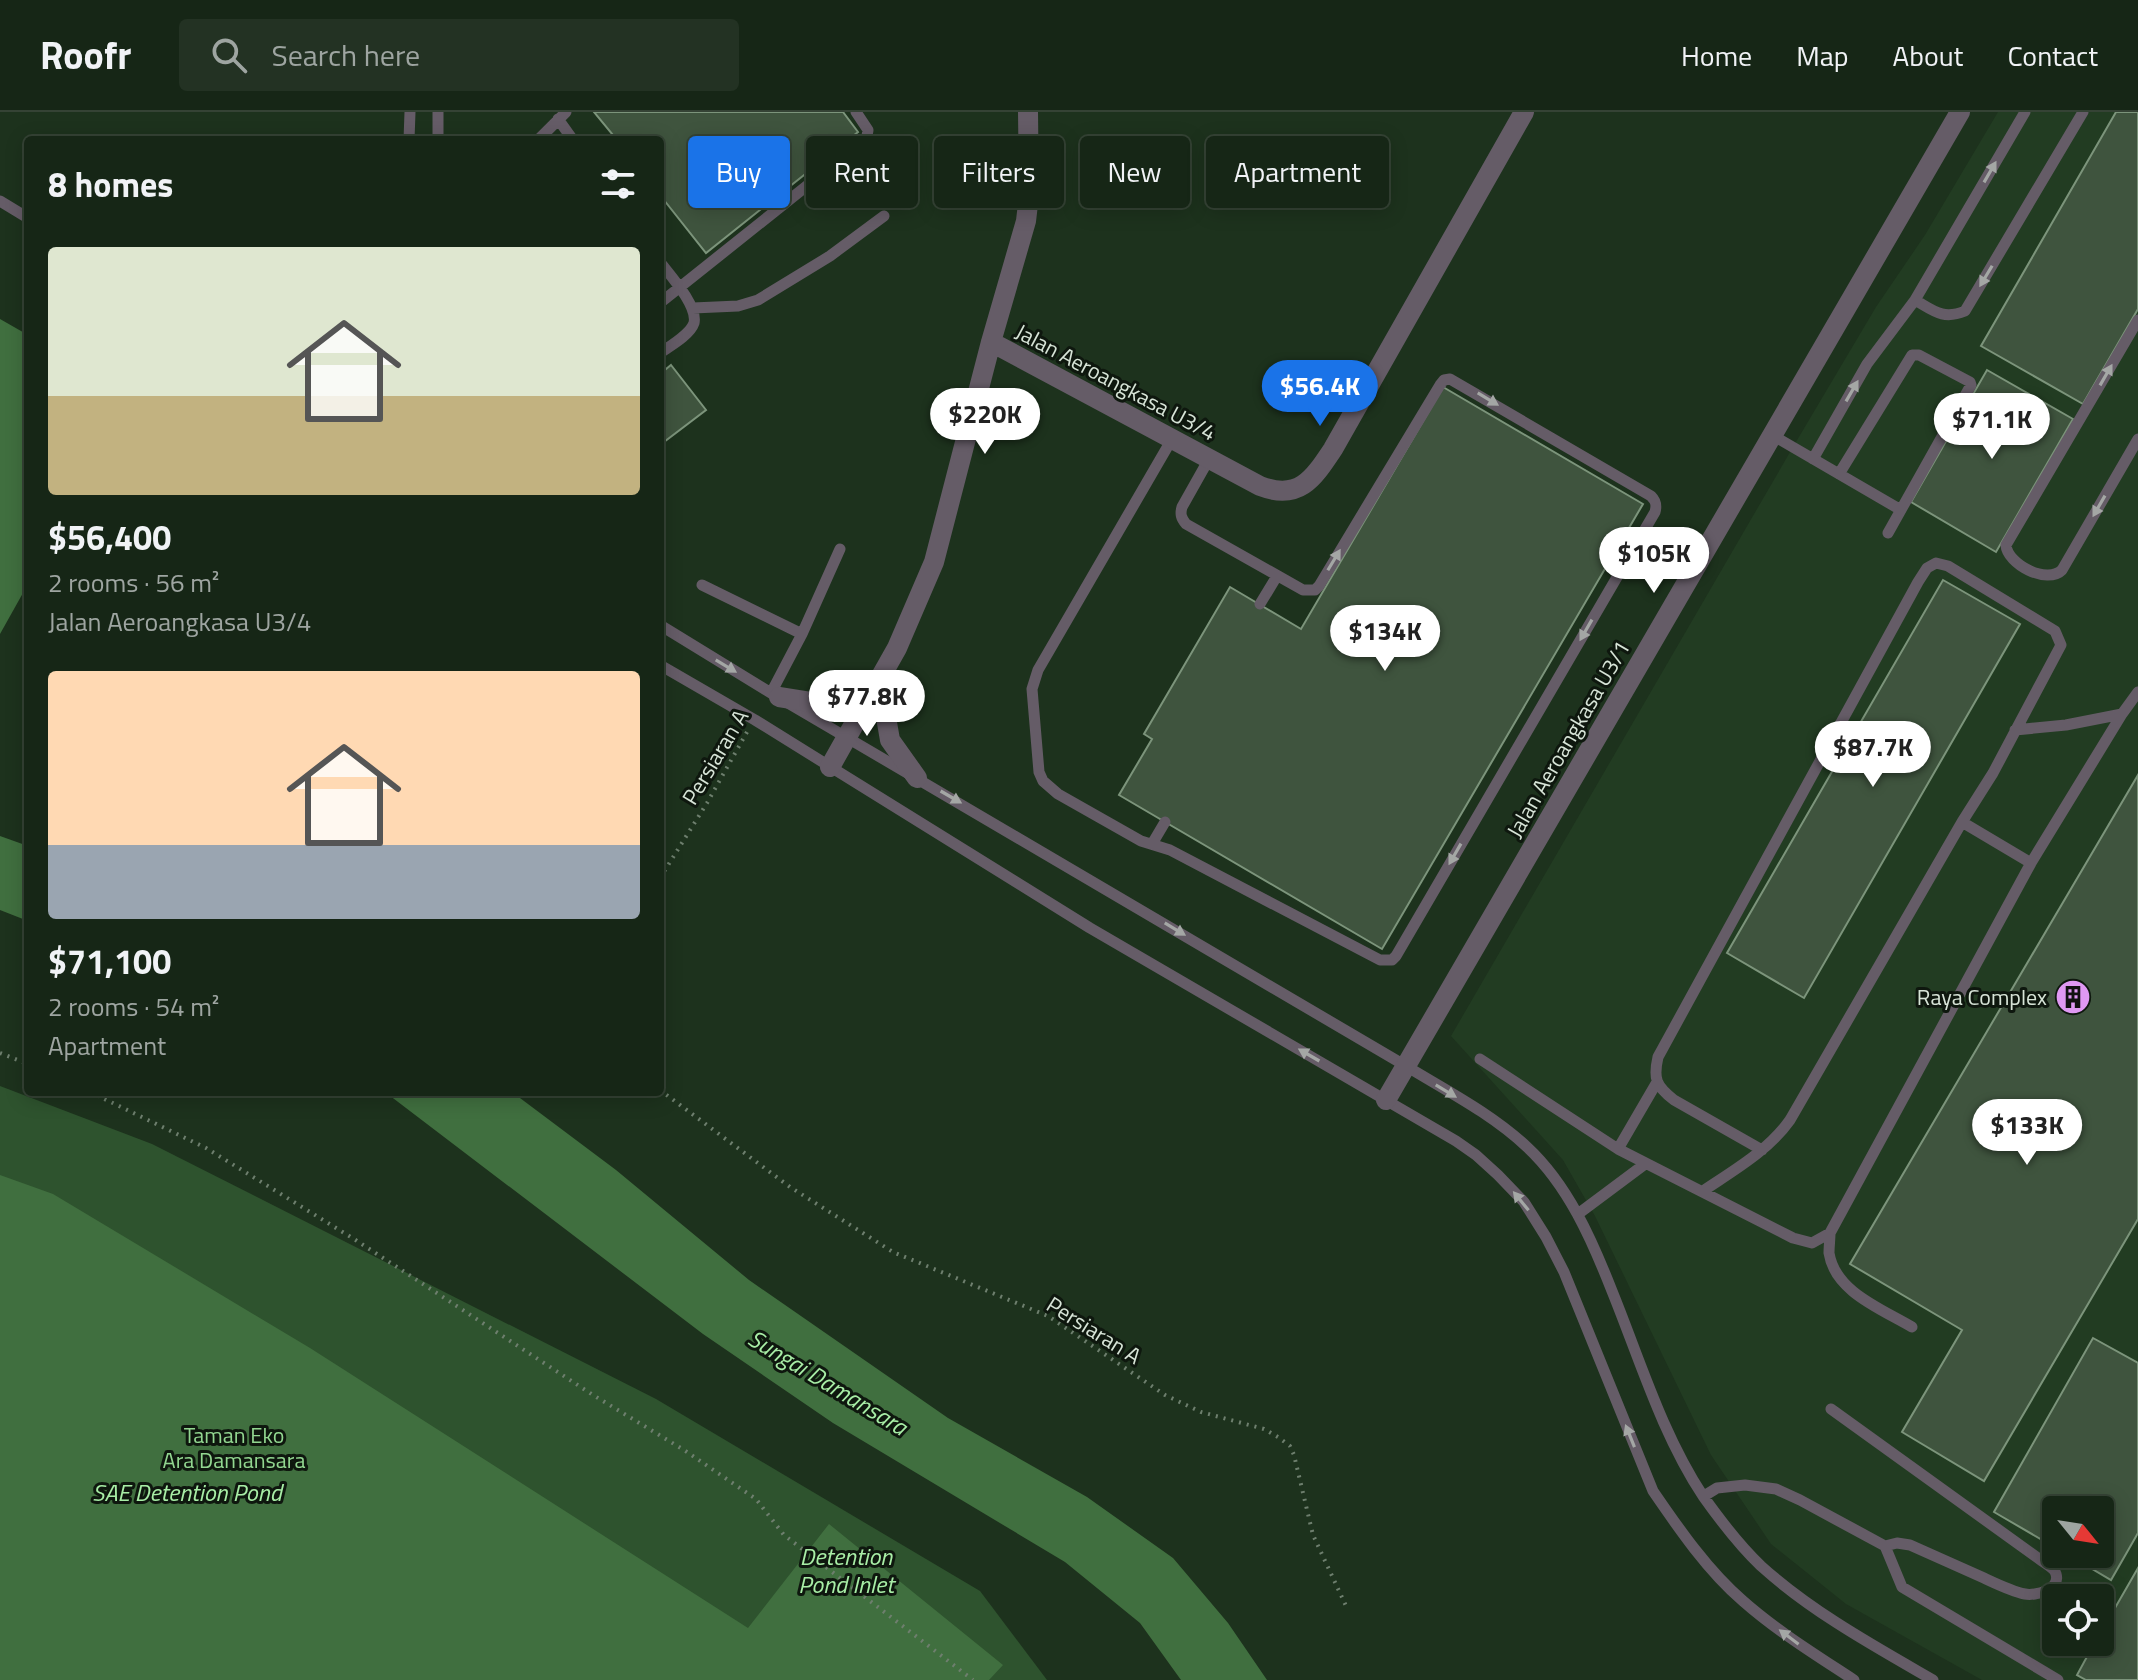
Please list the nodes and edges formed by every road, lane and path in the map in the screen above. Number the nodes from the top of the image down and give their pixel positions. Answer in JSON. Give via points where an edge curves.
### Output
{"nodes":[{"id":1,"x":410,"y":112,"type":"edge"},
{"id":2,"x":438,"y":112,"type":"edge"},
{"id":3,"x":856,"y":112,"type":"edge"},
{"id":4,"x":1028,"y":112,"type":"edge"},
{"id":5,"x":1524,"y":112,"type":"edge"},
{"id":6,"x":1960,"y":112,"type":"edge"},
{"id":7,"x":2025,"y":112,"type":"edge"},
{"id":8,"x":2083,"y":112,"type":"edge"},
{"id":9,"x":562,"y":115,"type":"edge"},
{"id":10,"x":409,"y":136,"type":"edge"},
{"id":11,"x":438,"y":136,"type":"edge"},
{"id":12,"x":542,"y":136,"type":"edge"},
{"id":13,"x":571,"y":136,"type":"edge"},
{"id":14,"x":0,"y":201,"type":"edge"},
{"id":15,"x":24,"y":216,"type":"edge"},
{"id":16,"x":884,"y":216,"type":"dead end"},
{"id":17,"x":664,"y":268,"type":"edge"},
{"id":18,"x":679,"y":289,"type":"junction"},
{"id":19,"x":664,"y":300,"type":"edge"},
{"id":20,"x":1915,"y":300,"type":"junction"},
{"id":21,"x":693,"y":308,"type":"junction"},
{"id":22,"x":2138,"y":320,"type":"edge"},
{"id":23,"x":991,"y":342,"type":"junction"},
{"id":24,"x":664,"y":350,"type":"edge"},
{"id":25,"x":1772,"y":435,"type":"junction"},
{"id":26,"x":1172,"y":439,"type":"junction"},
{"id":27,"x":2138,"y":439,"type":"edge"},
{"id":28,"x":1209,"y":459,"type":"junction"},
{"id":29,"x":1813,"y":459,"type":"junction"},
{"id":30,"x":1839,"y":474,"type":"junction"},
{"id":31,"x":1901,"y":510,"type":"junction"},
{"id":32,"x":1888,"y":533,"type":"dead end"},
{"id":33,"x":840,"y":549,"type":"dead end"},
{"id":34,"x":1277,"y":576,"type":"junction"},
{"id":35,"x":702,"y":585,"type":"dead end"},
{"id":36,"x":1260,"y":604,"type":"dead end"},
{"id":37,"x":664,"y":627,"type":"edge"},
{"id":38,"x":802,"y":634,"type":"junction"},
{"id":39,"x":664,"y":667,"type":"edge"},
{"id":40,"x":883,"y":675,"type":"junction"},
{"id":41,"x":2138,"y":692,"type":"edge"},
{"id":42,"x":775,"y":695,"type":"junction"},
{"id":43,"x":2122,"y":714,"type":"junction"},
{"id":44,"x":755,"y":720,"type":"junction"},
{"id":45,"x":2015,"y":730,"type":"junction"},
{"id":46,"x":848,"y":738,"type":"junction"},
{"id":47,"x":830,"y":767,"type":"junction"},
{"id":48,"x":917,"y":778,"type":"junction"},
{"id":49,"x":1165,"y":822,"type":"dead end"},
{"id":50,"x":1962,"y":822,"type":"junction"},
{"id":51,"x":1152,"y":844,"type":"junction"},
{"id":52,"x":2031,"y":863,"type":"junction"},
{"id":53,"x":664,"y":872,"type":"edge"},
{"id":54,"x":0,"y":1053,"type":"edge"},
{"id":55,"x":1480,"y":1059,"type":"dead end"},
{"id":56,"x":24,"y":1062,"type":"edge"},
{"id":57,"x":1406,"y":1066,"type":"junction"},
{"id":58,"x":1657,"y":1082,"type":"junction"},
{"id":59,"x":664,"y":1093,"type":"edge"},
{"id":60,"x":98,"y":1096,"type":"edge"},
{"id":61,"x":1386,"y":1100,"type":"junction"},
{"id":62,"x":1618,"y":1149,"type":"junction"},
{"id":63,"x":1762,"y":1150,"type":"junction"},
{"id":64,"x":1645,"y":1164,"type":"junction"},
{"id":65,"x":1703,"y":1191,"type":"junction"},
{"id":66,"x":1578,"y":1214,"type":"junction"},
{"id":67,"x":1830,"y":1233,"type":"junction"},
{"id":68,"x":1912,"y":1327,"type":"dead end"},
{"id":69,"x":1831,"y":1409,"type":"dead end"},
{"id":70,"x":1704,"y":1496,"type":"junction"},
{"id":71,"x":1885,"y":1546,"type":"junction"},
{"id":72,"x":1346,"y":1606,"type":"dead end"},
{"id":73,"x":973,"y":1680,"type":"edge"},
{"id":74,"x":1854,"y":1680,"type":"edge"},
{"id":75,"x":1933,"y":1680,"type":"edge"},
{"id":76,"x":2058,"y":1680,"type":"edge"}],
"edges":[{"from":1,"to":10,"type":"lane"},
{"from":2,"to":11,"type":"lane"},
{"from":3,"to":18,"type":"lane","via":[[868,130],[863,141]]},
{"from":4,"to":23,"type":"street","via":[[1026,221]]},
{"from":5,"to":28,"type":"street","name":"Jalan Aeroangkasa U3/4","via":[[1317,473],[1290,492],[1276,492]]},
{"from":6,"to":25,"type":"street","name":"Jalan Aeroangkasa U3/1"},
{"from":20,"to":7,"type":"lane","one_way":true},
{"from":8,"to":20,"type":"lane","one_way":true,"via":[[1965,311],[1940,314]]},
{"from":9,"to":12,"type":"lane"},
{"from":9,"to":13,"type":"lane"},
{"from":14,"to":15,"type":"lane"},
{"from":16,"to":21,"type":"lane","via":[[758,300]]},
{"from":17,"to":18,"type":"lane"},
{"from":18,"to":19,"type":"lane"},
{"from":18,"to":21,"type":"lane"},
{"from":29,"to":20,"type":"lane","one_way":true,"via":[[1867,364]]},
{"from":21,"to":24,"type":"lane","via":[[694,323]]},
{"from":27,"to":22,"type":"lane","one_way":true,"via":[[2058,575],[2037,574],[2009,557],[2006,545]]},
{"from":23,"to":26,"type":"street","name":"Jalan Aeroangkasa U3/4"},
{"from":23,"to":40,"type":"street","via":[[934,562]]},
{"from":25,"to":29,"type":"lane"},
{"from":25,"to":57,"type":"street","name":"Jalan Aeroangkasa U3/1"},
{"from":26,"to":28,"type":"street","name":"Jalan Aeroangkasa U3/4"},
{"from":26,"to":51,"type":"lane","via":[[1038,670],[1032,689],[1043,781]]},
{"from":28,"to":34,"type":"lane","via":[[1182,507],[1182,519]]},
{"from":29,"to":30,"type":"lane"},
{"from":30,"to":31,"type":"lane"},
{"from":30,"to":31,"type":"lane","via":[[1912,355],[1964,378],[1971,385]]},
{"from":31,"to":32,"type":"lane"},
{"from":33,"to":38,"type":"lane"},
{"from":34,"to":36,"type":"lane"},
{"from":34,"to":51,"type":"lane","one_way":true,"via":[[1309,591],[1319,586],[1444,380],[1651,496],[1657,506],[1392,960],[1380,960]]},
{"from":35,"to":38,"type":"lane"},
{"from":37,"to":42,"type":"lane","one_way":true},
{"from":38,"to":42,"type":"lane"},
{"from":39,"to":44,"type":"lane"},
{"from":40,"to":42,"type":"street","via":[[856,695],[823,704]]},
{"from":40,"to":46,"type":"street"},
{"from":40,"to":48,"type":"street","via":[[890,740]]},
{"from":41,"to":43,"type":"lane"},
{"from":42,"to":46,"type":"lane"},
{"from":43,"to":45,"type":"lane"},
{"from":43,"to":52,"type":"lane"},
{"from":44,"to":47,"type":"lane"},
{"from":44,"to":53,"type":"path","name":"Persiaran A"},
{"from":45,"to":50,"type":"lane"},
{"from":45,"to":58,"type":"lane","via":[[2061,645],[2055,631],[1936,563],[1918,582],[1658,1057]]},
{"from":46,"to":47,"type":"street"},
{"from":46,"to":48,"type":"lane"},
{"from":61,"to":47,"type":"lane","one_way":true,"via":[[1090,928]]},
{"from":48,"to":57,"type":"lane","one_way":true},
{"from":49,"to":51,"type":"lane"},
{"from":50,"to":52,"type":"lane"},
{"from":50,"to":63,"type":"lane","via":[[1790,1120]]},
{"from":52,"to":67,"type":"lane"},
{"from":54,"to":56,"type":"path"},
{"from":55,"to":62,"type":"lane"},
{"from":57,"to":61,"type":"street","name":"Jalan Aeroangkasa U3/1"},
{"from":57,"to":66,"type":"lane","one_way":true,"via":[[1506,1129],[1551,1174]]},
{"from":58,"to":62,"type":"lane"},
{"from":58,"to":63,"type":"lane","via":[[1674,1100]]},
{"from":59,"to":72,"type":"path","name":"Persiaran A","via":[[790,1187],[893,1252],[1048,1316],[1165,1395],[1201,1412],[1264,1429],[1290,1446],[1313,1535]]},
{"from":60,"to":73,"type":"path","via":[[206,1148],[684,1450],[756,1499],[784,1535]]},
{"from":74,"to":61,"type":"lane","one_way":true,"via":[[1742,1601],[1674,1522],[1653,1491],[1564,1272],[1524,1202],[1476,1155]]},
{"from":62,"to":64,"type":"lane"},
{"from":63,"to":65,"type":"lane"},
{"from":64,"to":65,"type":"lane"},
{"from":64,"to":66,"type":"lane"},
{"from":65,"to":67,"type":"lane","via":[[1793,1238],[1812,1243]]},
{"from":66,"to":70,"type":"lane","via":[[1666,1425]]},
{"from":67,"to":68,"type":"lane","via":[[1835,1271],[1849,1289]]},
{"from":69,"to":71,"type":"lane","via":[[2054,1570],[2056,1580],[2047,1591],[2025,1594],[1910,1545]]},
{"from":70,"to":71,"type":"lane","via":[[1717,1488],[1745,1485],[1776,1489]]},
{"from":70,"to":75,"type":"lane","via":[[1761,1566],[1817,1610]]},
{"from":71,"to":76,"type":"lane","via":[[1902,1587]]}]}
